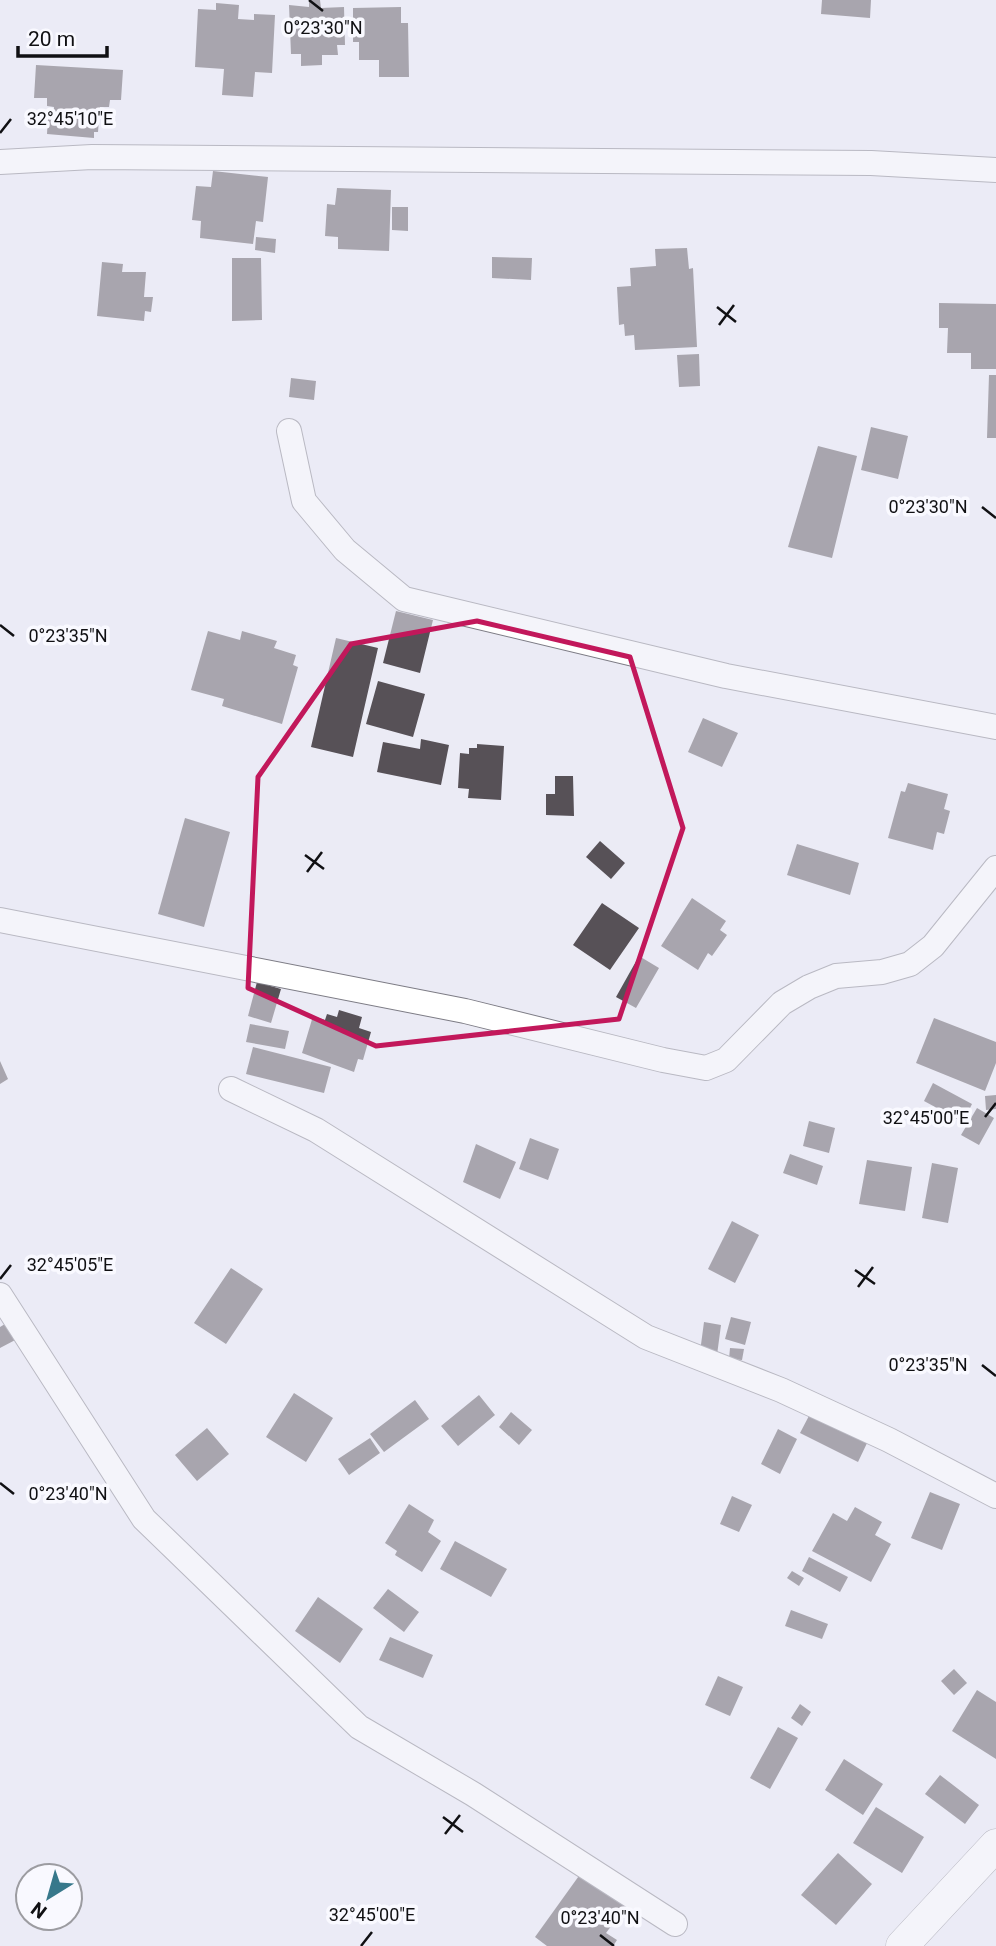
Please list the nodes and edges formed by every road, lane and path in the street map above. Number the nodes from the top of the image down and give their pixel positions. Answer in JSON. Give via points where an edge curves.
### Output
{"nodes":[{"id":1,"x":0,"y":162,"type":"edge"},
{"id":2,"x":996,"y":170,"type":"edge"},
{"id":3,"x":289,"y":432,"type":"dead end"},
{"id":4,"x":996,"y":727,"type":"edge"},
{"id":5,"x":996,"y":868,"type":"edge"},
{"id":6,"x":0,"y":920,"type":"edge"},
{"id":7,"x":231,"y":1089,"type":"dead end"},
{"id":8,"x":0,"y":1295,"type":"edge"},
{"id":9,"x":996,"y":1496,"type":"edge"},
{"id":10,"x":996,"y":1845,"type":"edge"},
{"id":11,"x":675,"y":1924,"type":"dead end"},
{"id":12,"x":902,"y":1946,"type":"edge"}],
"edges":[{"from":1,"to":2,"type":"street","via":[[106,158],[871,163]]},
{"from":3,"to":4,"type":"street","via":[[304,501],[345,550],[404,599],[726,676]]},
{"from":5,"to":6,"type":"street","via":[[933,946],[910,964],[836,976],[809,986],[782,1003],[726,1060],[706,1068],[465,1011]]},
{"from":7,"to":9,"type":"street","via":[[316,1130],[646,1337],[780,1390]]},
{"from":8,"to":11,"type":"street","via":[[144,1518],[359,1727]]},
{"from":10,"to":12,"type":"street"}]}
